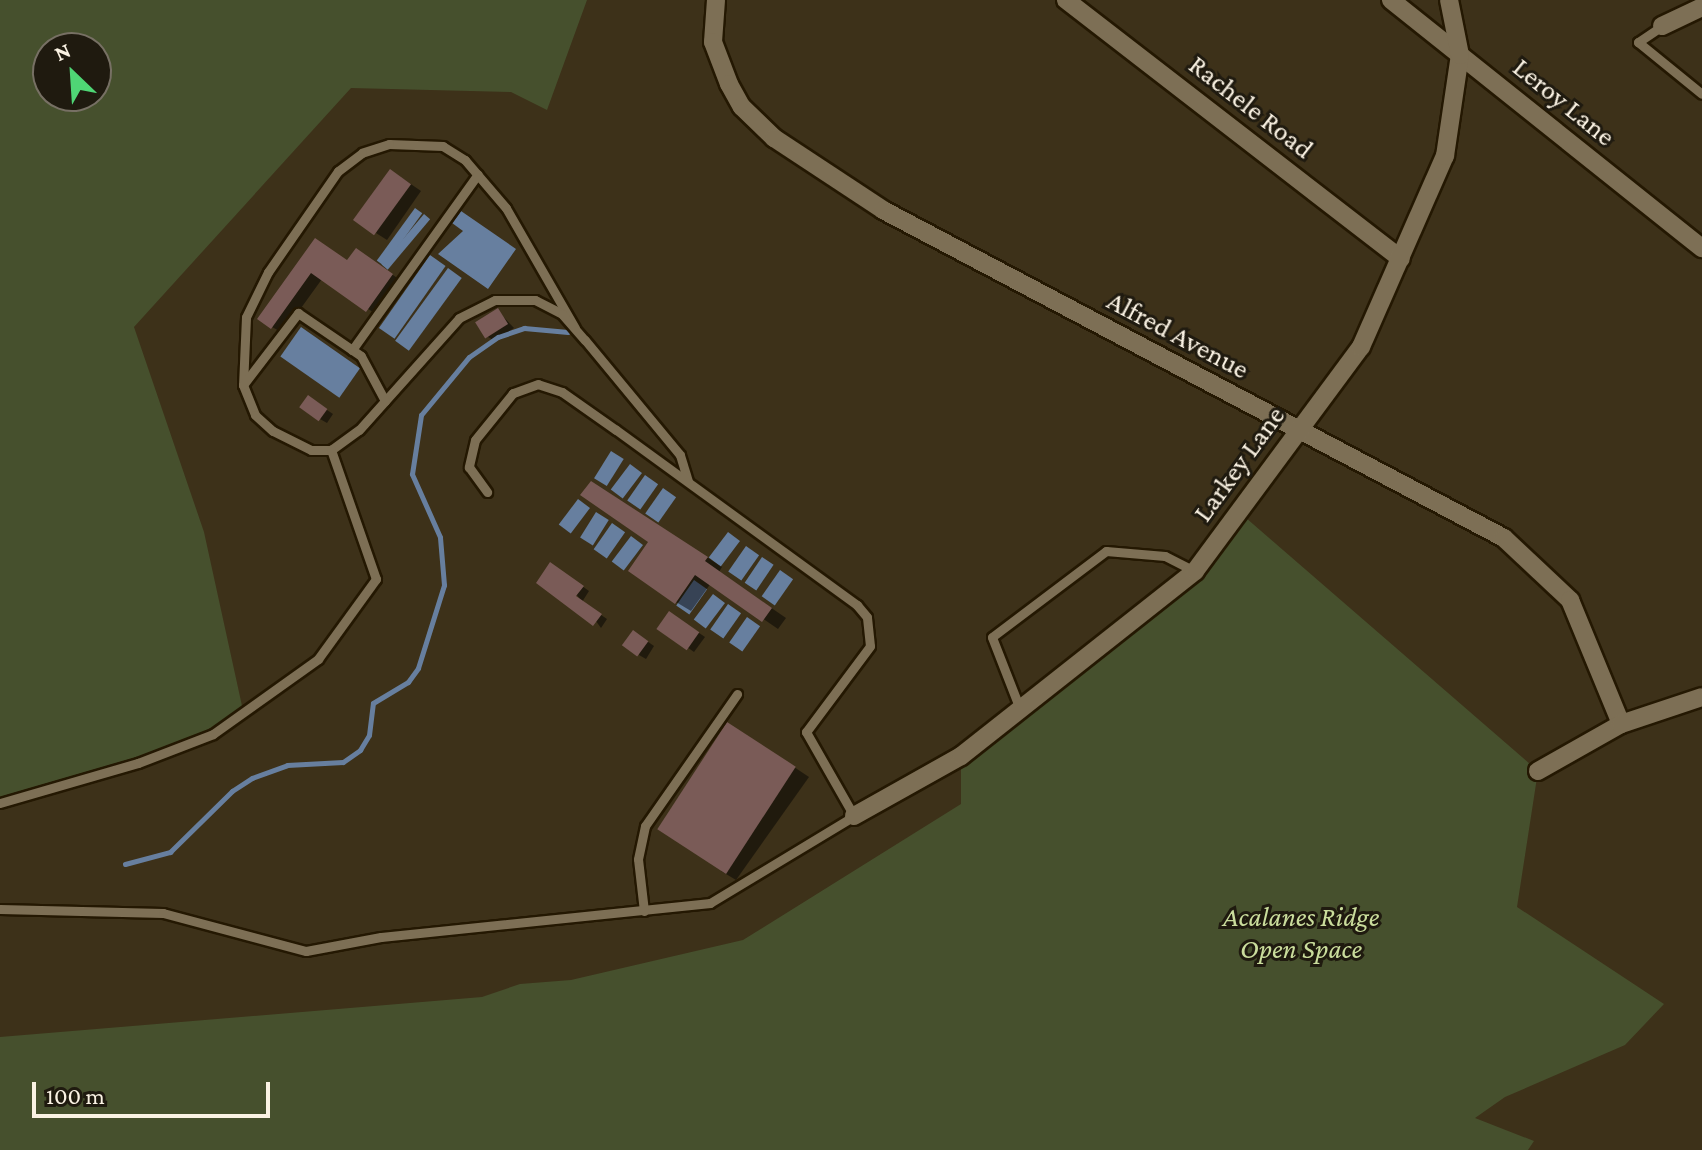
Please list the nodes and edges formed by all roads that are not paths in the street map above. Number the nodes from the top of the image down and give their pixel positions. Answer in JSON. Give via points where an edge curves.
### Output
{"nodes":[{"id":1,"x":716,"y":0,"type":"edge"},
{"id":2,"x":1066,"y":0,"type":"edge"},
{"id":3,"x":1391,"y":0,"type":"edge"},
{"id":4,"x":1449,"y":0,"type":"edge"},
{"id":5,"x":1702,"y":7,"type":"edge"},
{"id":6,"x":1662,"y":26,"type":"joint"},
{"id":7,"x":1460,"y":55,"type":"junction"},
{"id":8,"x":1702,"y":94,"type":"edge"},
{"id":9,"x":478,"y":174,"type":"junction"},
{"id":10,"x":1702,"y":248,"type":"edge"},
{"id":11,"x":1401,"y":259,"type":"junction"},
{"id":12,"x":575,"y":328,"type":"junction"},
{"id":13,"x":352,"y":350,"type":"junction"},
{"id":14,"x":243,"y":385,"type":"junction"},
{"id":15,"x":385,"y":401,"type":"junction"},
{"id":16,"x":1297,"y":429,"type":"junction"},
{"id":17,"x":331,"y":450,"type":"junction"},
{"id":18,"x":688,"y":481,"type":"junction"},
{"id":19,"x":487,"y":492,"type":"dead end"},
{"id":20,"x":1195,"y":571,"type":"junction"},
{"id":21,"x":737,"y":694,"type":"dead end"},
{"id":22,"x":1702,"y":697,"type":"edge"},
{"id":23,"x":1020,"y":709,"type":"junction"},
{"id":24,"x":1621,"y":724,"type":"junction"},
{"id":25,"x":1538,"y":771,"type":"dead end"},
{"id":26,"x":0,"y":803,"type":"edge"},
{"id":27,"x":854,"y":816,"type":"junction"},
{"id":28,"x":0,"y":909,"type":"edge"},
{"id":29,"x":644,"y":911,"type":"junction"}],
"edges":[{"from":1,"to":16,"type":"street","name":"Alfred Avenue","via":[[713,42],[729,84],[742,107],[774,138],[883,210]]},
{"from":2,"to":11,"type":"street","name":"Rachele Road"},
{"from":3,"to":7,"type":"street","name":"Leroy Lane"},
{"from":4,"to":7,"type":"street","name":"Larkey Lane"},
{"from":5,"to":6,"type":"street"},
{"from":6,"to":8,"type":"lane","via":[[1638,42]]},
{"from":7,"to":10,"type":"street","name":"Leroy Lane"},
{"from":7,"to":11,"type":"street","name":"Larkey Lane","via":[[1445,156]]},
{"from":9,"to":12,"type":"lane","via":[[506,208]]},
{"from":9,"to":13,"type":"lane"},
{"from":9,"to":14,"type":"lane","via":[[443,146],[417,142],[362,153],[338,171],[268,272],[246,317]]},
{"from":11,"to":16,"type":"street","name":"Larkey Lane","via":[[1361,347]]},
{"from":12,"to":15,"type":"lane","via":[[562,314],[535,300],[495,300],[473,309]]},
{"from":12,"to":18,"type":"lane","via":[[680,455]]},
{"from":13,"to":14,"type":"lane","via":[[298,313]]},
{"from":13,"to":15,"type":"lane","via":[[374,375]]},
{"from":14,"to":17,"type":"lane","via":[[255,415],[273,431],[311,450]]},
{"from":15,"to":17,"type":"lane","via":[[359,430]]},
{"from":16,"to":20,"type":"street","name":"Larkey Lane"},
{"from":16,"to":24,"type":"street","name":"Alfred Avenue","via":[[1504,538],[1570,600]]},
{"from":17,"to":26,"type":"lane","via":[[376,579],[318,659],[213,734],[138,763]]},
{"from":18,"to":19,"type":"lane","via":[[562,392],[538,384],[513,393],[475,440],[469,467]]},
{"from":18,"to":27,"type":"lane","via":[[867,617],[870,646],[806,732]]},
{"from":20,"to":23,"type":"street","name":"Larkey Lane"},
{"from":20,"to":23,"type":"lane","via":[[1165,556],[1106,551],[992,637]]},
{"from":21,"to":29,"type":"lane","via":[[645,826],[638,859]]},
{"from":22,"to":24,"type":"street"},
{"from":23,"to":27,"type":"street","name":"Larkey Lane","via":[[961,756]]},
{"from":24,"to":25,"type":"street"},
{"from":27,"to":29,"type":"lane","via":[[710,903]]},
{"from":28,"to":29,"type":"lane","via":[[163,913],[306,951],[381,937]]}]}
